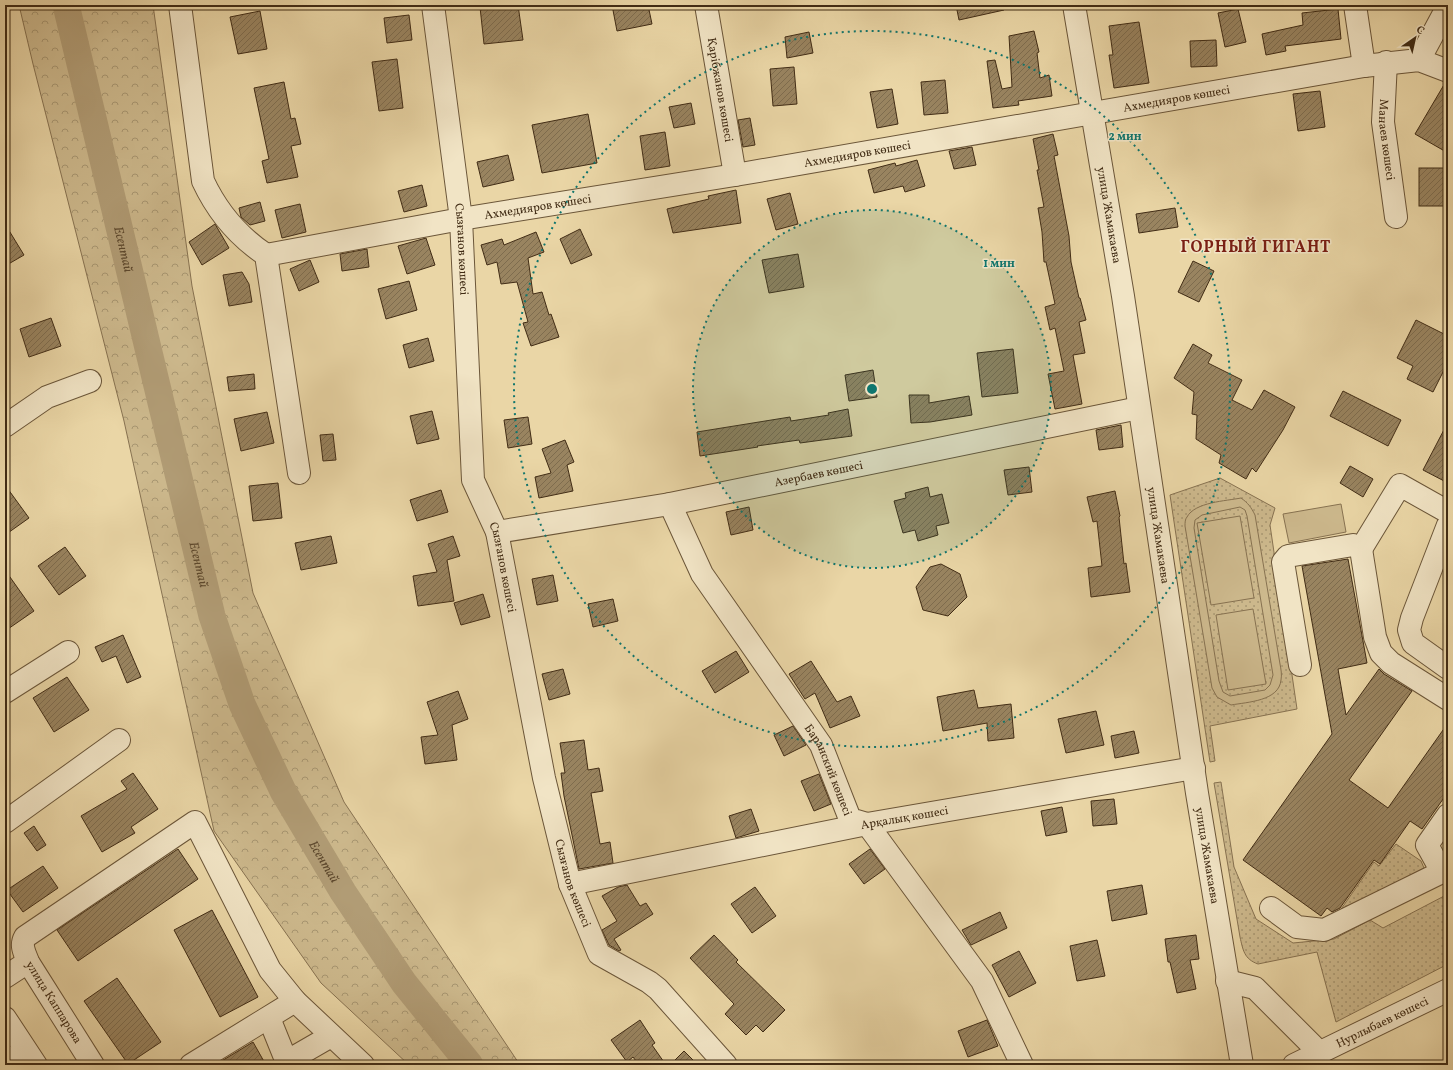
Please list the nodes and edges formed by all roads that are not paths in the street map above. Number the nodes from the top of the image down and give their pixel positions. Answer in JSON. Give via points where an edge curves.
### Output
{"nodes":[{"id":1,"x":180,"y":5,"type":"edge"},
{"id":2,"x":433,"y":5,"type":"edge"},
{"id":3,"x":706,"y":5,"type":"edge"},
{"id":4,"x":1074,"y":5,"type":"edge"},
{"id":5,"x":1355,"y":5,"type":"edge"},
{"id":6,"x":1448,"y":6,"type":"edge"},
{"id":7,"x":1419,"y":60,"type":"junction"},
{"id":8,"x":1386,"y":62,"type":"junction"},
{"id":9,"x":1364,"y":66,"type":"junction"},
{"id":10,"x":1448,"y":71,"type":"edge"},
{"id":11,"x":1092,"y":114,"type":"junction"},
{"id":12,"x":735,"y":175,"type":"junction"},
{"id":13,"x":1396,"y":217,"type":"dead end"},
{"id":14,"x":461,"y":219,"type":"junction"},
{"id":15,"x":266,"y":255,"type":"junction"},
{"id":16,"x":90,"y":381,"type":"dead end"},
{"id":17,"x":1139,"y":408,"type":"junction"},
{"id":18,"x":5,"y":426,"type":"edge"},
{"id":19,"x":299,"y":473,"type":"dead end"},
{"id":20,"x":670,"y":504,"type":"junction"},
{"id":21,"x":1448,"y":512,"type":"edge"},
{"id":22,"x":1448,"y":525,"type":"edge"},
{"id":23,"x":496,"y":532,"type":"junction"},
{"id":24,"x":1361,"y":549,"type":"junction"},
{"id":25,"x":68,"y":652,"type":"dead end"},
{"id":26,"x":1300,"y":665,"type":"dead end"},
{"id":27,"x":1448,"y":668,"type":"edge"},
{"id":28,"x":5,"y":692,"type":"edge"},
{"id":29,"x":1448,"y":699,"type":"edge"},
{"id":30,"x":119,"y":740,"type":"dead end"},
{"id":31,"x":1194,"y":768,"type":"junction"},
{"id":32,"x":1448,"y":815,"type":"edge"},
{"id":33,"x":5,"y":822,"type":"edge"},
{"id":34,"x":867,"y":824,"type":"junction"},
{"id":35,"x":1445,"y":870,"type":"edge"},
{"id":36,"x":570,"y":884,"type":"junction"},
{"id":37,"x":1271,"y":908,"type":"dead end"},
{"id":38,"x":28,"y":962,"type":"junction"},
{"id":39,"x":5,"y":977,"type":"edge"},
{"id":40,"x":1227,"y":981,"type":"junction"},
{"id":41,"x":1448,"y":990,"type":"edge"},
{"id":42,"x":295,"y":1001,"type":"junction"},
{"id":43,"x":5,"y":1018,"type":"edge"},
{"id":44,"x":269,"y":1018,"type":"junction"},
{"id":45,"x":331,"y":1036,"type":"junction"},
{"id":46,"x":1320,"y":1053,"type":"junction"},
{"id":47,"x":5,"y":1056,"type":"edge"},
{"id":48,"x":287,"y":1063,"type":"edge"},
{"id":49,"x":12,"y":1065,"type":"edge"},
{"id":50,"x":36,"y":1065,"type":"edge"},
{"id":51,"x":93,"y":1065,"type":"edge"},
{"id":52,"x":191,"y":1065,"type":"edge"},
{"id":53,"x":363,"y":1065,"type":"edge"},
{"id":54,"x":726,"y":1065,"type":"edge"},
{"id":55,"x":1022,"y":1065,"type":"edge"},
{"id":56,"x":1242,"y":1065,"type":"edge"},
{"id":57,"x":1294,"y":1065,"type":"edge"}],
"edges":[{"from":1,"to":15,"type":"street","via":[[203,181],[227,220]]},
{"from":2,"to":14,"type":"street","name":"Сызғанов көшесі"},
{"from":3,"to":12,"type":"street","name":"Қарібжанов көшесі"},
{"from":4,"to":11,"type":"street","name":"улица Жамакаева"},
{"from":5,"to":9,"type":"street"},
{"from":6,"to":7,"type":"street"},
{"from":7,"to":8,"type":"street","name":"Ахмедияров көшесі"},
{"from":7,"to":10,"type":"street","name":"Ахмедияров көшесі"},
{"from":8,"to":9,"type":"street","name":"Ахмедияров көшесі"},
{"from":8,"to":13,"type":"street","name":"Манаев көшесі","via":[[1383,122]]},
{"from":9,"to":11,"type":"street","name":"Ахмедияров көшесі"},
{"from":11,"to":12,"type":"street","name":"Ахмедияров көшесі"},
{"from":11,"to":17,"type":"street","name":"улица Жамакаева"},
{"from":12,"to":14,"type":"street","name":"Ахмедияров көшесі"},
{"from":14,"to":15,"type":"street","name":"Ахмедияров көшесі"},
{"from":14,"to":23,"type":"street","name":"Сызғанов көшесі","via":[[473,480]]},
{"from":15,"to":19,"type":"street"},
{"from":16,"to":18,"type":"street","via":[[48,397]]},
{"from":17,"to":20,"type":"street","name":"Азербаев көшесі"},
{"from":17,"to":31,"type":"street","name":"улица Жамакаева"},
{"from":20,"to":23,"type":"street","name":"Азербаев көшесі"},
{"from":20,"to":34,"type":"street","name":"Баранский көшесі","via":[[702,574],[821,745],[850,819]]},
{"from":21,"to":24,"type":"street","via":[[1400,485]]},
{"from":22,"to":27,"type":"street","via":[[1408,630],[1412,643]]},
{"from":23,"to":36,"type":"street","name":"Сызғанов көшесі","via":[[544,778]]},
{"from":24,"to":26,"type":"street","via":[[1353,545],[1288,556],[1284,562]]},
{"from":24,"to":29,"type":"street","via":[[1375,637],[1381,653],[1391,663]]},
{"from":25,"to":28,"type":"street"},
{"from":30,"to":33,"type":"street"},
{"from":31,"to":34,"type":"street","name":"Арқалық көшесі"},
{"from":31,"to":40,"type":"street","name":"улица Жамакаева"},
{"from":32,"to":35,"type":"street","via":[[1427,845]]},
{"from":34,"to":36,"type":"street","name":"Арқалық көшесі"},
{"from":34,"to":55,"type":"street","name":"Баранский көшесі","via":[[982,981]]},
{"from":35,"to":37,"type":"street","via":[[1324,930],[1297,927]]},
{"from":36,"to":54,"type":"street","name":"Сызғанов көшесі","via":[[599,954],[658,989]]},
{"from":38,"to":39,"type":"street"},
{"from":38,"to":42,"type":"street","name":"улица Каппарова","via":[[22,946],[26,937],[195,822],[270,970]]},
{"from":38,"to":51,"type":"street","name":"улица Каппарова"},
{"from":40,"to":46,"type":"street","via":[[1255,988]]},
{"from":40,"to":56,"type":"street","name":"улица Жамакаева"},
{"from":41,"to":46,"type":"street","name":"Нурлыбаев көшесі"},
{"from":42,"to":44,"type":"street"},
{"from":42,"to":45,"type":"street"},
{"from":43,"to":50,"type":"street"},
{"from":44,"to":48,"type":"street"},
{"from":44,"to":52,"type":"street"},
{"from":45,"to":48,"type":"street"},
{"from":45,"to":53,"type":"street"},
{"from":46,"to":57,"type":"street","name":"Нурлыбаев көшесі"},
{"from":47,"to":49,"type":"street"}]}
